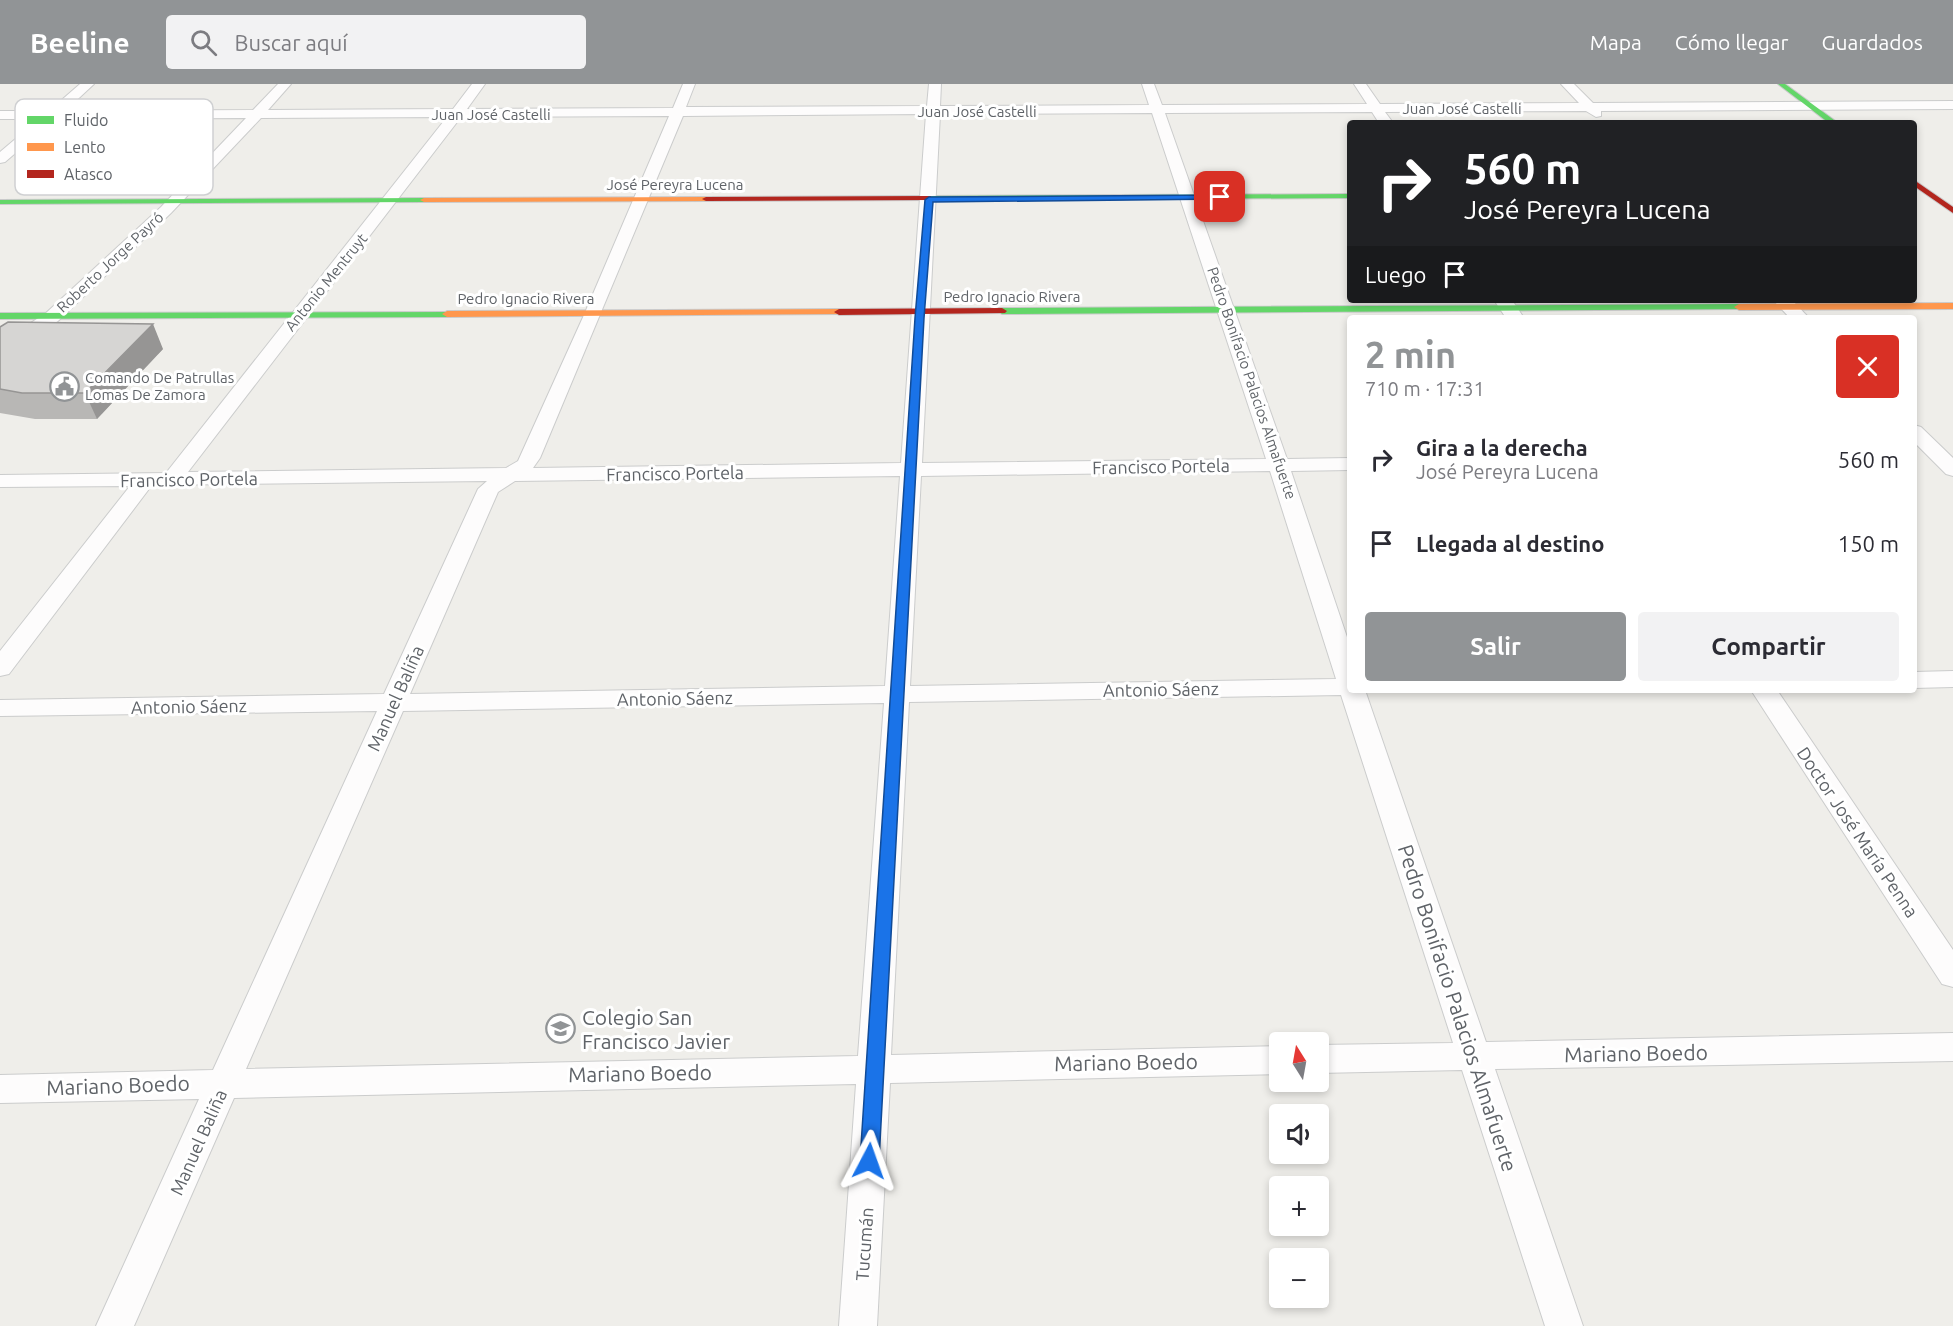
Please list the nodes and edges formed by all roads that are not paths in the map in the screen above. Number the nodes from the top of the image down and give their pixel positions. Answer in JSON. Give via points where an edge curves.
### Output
{"nodes":[{"id":1,"x":88,"y":84,"type":"edge"},
{"id":2,"x":285,"y":84,"type":"edge"},
{"id":3,"x":479,"y":84,"type":"edge"},
{"id":4,"x":688,"y":84,"type":"edge"},
{"id":5,"x":935,"y":84,"type":"edge"},
{"id":6,"x":1148,"y":84,"type":"edge"},
{"id":7,"x":1360,"y":84,"type":"edge"},
{"id":8,"x":1567,"y":84,"type":"edge"},
{"id":9,"x":1782,"y":84,"type":"edge"},
{"id":10,"x":70,"y":99,"type":"edge"},
{"id":11,"x":1953,"y":105,"type":"edge"},
{"id":12,"x":1811,"y":106,"type":"junction"},
{"id":13,"x":1590,"y":107,"type":"junction"},
{"id":14,"x":1376,"y":108,"type":"junction"},
{"id":15,"x":1157,"y":110,"type":"junction"},
{"id":16,"x":933,"y":111,"type":"junction"},
{"id":17,"x":676,"y":113,"type":"junction"},
{"id":18,"x":213,"y":114,"type":"edge"},
{"id":19,"x":255,"y":114,"type":"junction"},
{"id":20,"x":456,"y":114,"type":"junction"},
{"id":21,"x":1384,"y":120,"type":"edge"},
{"id":22,"x":1603,"y":120,"type":"edge"},
{"id":23,"x":1830,"y":120,"type":"edge"},
{"id":24,"x":15,"y":146,"type":"edge"},
{"id":25,"x":0,"y":159,"type":"edge"},
{"id":26,"x":213,"y":159,"type":"edge"},
{"id":27,"x":1921,"y":192,"type":"edge"},
{"id":28,"x":1953,"y":192,"type":"edge"},
{"id":29,"x":179,"y":195,"type":"edge"},
{"id":30,"x":1347,"y":196,"type":"edge"},
{"id":31,"x":1189,"y":198,"type":"junction"},
{"id":32,"x":929,"y":200,"type":"junction"},
{"id":33,"x":639,"y":201,"type":"junction"},
{"id":34,"x":0,"y":202,"type":"edge"},
{"id":35,"x":390,"y":202,"type":"junction"},
{"id":36,"x":172,"y":203,"type":"junction"},
{"id":37,"x":1953,"y":211,"type":"edge"},
{"id":38,"x":1953,"y":306,"type":"edge"},
{"id":39,"x":1509,"y":308,"type":"edge"},
{"id":40,"x":1791,"y":308,"type":"edge"},
{"id":41,"x":1227,"y":311,"type":"junction"},
{"id":42,"x":921,"y":313,"type":"junction"},
{"id":43,"x":593,"y":315,"type":"junction"},
{"id":44,"x":0,"y":316,"type":"edge"},
{"id":45,"x":298,"y":316,"type":"junction"},
{"id":46,"x":52,"y":317,"type":"junction"},
{"id":47,"x":0,"y":351,"type":"edge"},
{"id":48,"x":1917,"y":434,"type":"edge"},
{"id":49,"x":1917,"y":460,"type":"edge"},
{"id":50,"x":1347,"y":464,"type":"edge"},
{"id":51,"x":1950,"y":464,"type":"edge"},
{"id":52,"x":1280,"y":465,"type":"junction"},
{"id":53,"x":912,"y":470,"type":"junction"},
{"id":54,"x":512,"y":475,"type":"junction"},
{"id":55,"x":146,"y":479,"type":"junction"},
{"id":56,"x":172,"y":479,"type":"junction"},
{"id":57,"x":0,"y":481,"type":"edge"},
{"id":58,"x":0,"y":668,"type":"edge"},
{"id":59,"x":1347,"y":674,"type":"edge"},
{"id":60,"x":1917,"y":680,"type":"edge"},
{"id":61,"x":1953,"y":680,"type":"edge"},
{"id":62,"x":1347,"y":687,"type":"edge"},
{"id":63,"x":899,"y":693,"type":"junction"},
{"id":64,"x":1353,"y":693,"type":"edge"},
{"id":65,"x":1766,"y":693,"type":"edge"},
{"id":66,"x":392,"y":704,"type":"junction"},
{"id":67,"x":0,"y":708,"type":"edge"},
{"id":68,"x":1953,"y":975,"type":"edge"},
{"id":69,"x":1953,"y":1047,"type":"edge"},
{"id":70,"x":1474,"y":1056,"type":"junction"},
{"id":71,"x":1329,"y":1059,"type":"edge"},
{"id":72,"x":1269,"y":1060,"type":"edge"},
{"id":73,"x":876,"y":1067,"type":"junction"},
{"id":74,"x":225,"y":1082,"type":"junction"},
{"id":75,"x":0,"y":1089,"type":"edge"},
{"id":76,"x":115,"y":1326,"type":"edge"},
{"id":77,"x":858,"y":1326,"type":"edge"},
{"id":78,"x":1564,"y":1326,"type":"edge"}],
"edges":[{"from":1,"to":10,"type":"street"},
{"from":2,"to":19,"type":"street","name":"Roberto Jorge Payró"},
{"from":3,"to":20,"type":"street","name":"Antonio Mentruyt"},
{"from":4,"to":17,"type":"street","name":"Manuel Baliña"},
{"from":5,"to":16,"type":"street","name":"Tucumán"},
{"from":6,"to":15,"type":"street","name":"Pedro Bonifacio Palacios Almafuerte"},
{"from":7,"to":14,"type":"street"},
{"from":8,"to":13,"type":"street"},
{"from":9,"to":12,"type":"street"},
{"from":11,"to":12,"type":"street","name":"Juan José Castelli"},
{"from":12,"to":13,"type":"street","name":"Juan José Castelli"},
{"from":12,"to":23,"type":"street"},
{"from":13,"to":14,"type":"street","name":"Juan José Castelli"},
{"from":13,"to":22,"type":"street"},
{"from":14,"to":15,"type":"street","name":"Juan José Castelli"},
{"from":14,"to":21,"type":"street"},
{"from":15,"to":16,"type":"street","name":"Juan José Castelli"},
{"from":15,"to":31,"type":"street","name":"Pedro Bonifacio Palacios Almafuerte"},
{"from":16,"to":17,"type":"street","name":"Juan José Castelli"},
{"from":16,"to":32,"type":"street","name":"Tucumán"},
{"from":17,"to":20,"type":"street","name":"Juan José Castelli"},
{"from":17,"to":33,"type":"street","name":"Manuel Baliña"},
{"from":18,"to":19,"type":"street","name":"Juan José Castelli"},
{"from":19,"to":20,"type":"street","name":"Juan José Castelli"},
{"from":19,"to":26,"type":"street","name":"Roberto Jorge Payró"},
{"from":20,"to":35,"type":"street","name":"Antonio Mentruyt"},
{"from":24,"to":25,"type":"street"},
{"from":27,"to":28,"type":"street"},
{"from":27,"to":37,"type":"street"},
{"from":29,"to":36,"type":"street","name":"Roberto Jorge Payró"},
{"from":30,"to":31,"type":"street","name":"José Pereyra Lucena"},
{"from":31,"to":32,"type":"street","name":"José Pereyra Lucena"},
{"from":31,"to":41,"type":"street","name":"Pedro Bonifacio Palacios Almafuerte"},
{"from":32,"to":33,"type":"street","name":"José Pereyra Lucena"},
{"from":32,"to":42,"type":"street","name":"Tucumán"},
{"from":33,"to":35,"type":"street","name":"José Pereyra Lucena"},
{"from":33,"to":43,"type":"street","name":"Manuel Baliña"},
{"from":34,"to":36,"type":"street","name":"José Pereyra Lucena"},
{"from":35,"to":36,"type":"street","name":"José Pereyra Lucena"},
{"from":35,"to":45,"type":"street","name":"Antonio Mentruyt"},
{"from":36,"to":46,"type":"street","name":"Roberto Jorge Payró"},
{"from":38,"to":40,"type":"street","name":"Pedro Ignacio Rivera"},
{"from":39,"to":40,"type":"street","name":"Pedro Ignacio Rivera"},
{"from":39,"to":41,"type":"street","name":"Pedro Ignacio Rivera"},
{"from":41,"to":42,"type":"street","name":"Pedro Ignacio Rivera"},
{"from":41,"to":52,"type":"street","name":"Pedro Bonifacio Palacios Almafuerte"},
{"from":42,"to":43,"type":"street","name":"Pedro Ignacio Rivera"},
{"from":42,"to":53,"type":"street","name":"Tucumán"},
{"from":43,"to":45,"type":"street","name":"Pedro Ignacio Rivera"},
{"from":43,"to":54,"type":"street","name":"Manuel Baliña","via":[[530,458]]},
{"from":44,"to":46,"type":"street","name":"Pedro Ignacio Rivera"},
{"from":45,"to":46,"type":"street","name":"Pedro Ignacio Rivera"},
{"from":45,"to":56,"type":"street","name":"Antonio Mentruyt"},
{"from":46,"to":47,"type":"street","name":"Roberto Jorge Payró"},
{"from":48,"to":51,"type":"street"},
{"from":49,"to":51,"type":"street"},
{"from":50,"to":52,"type":"street","name":"Francisco Portela"},
{"from":52,"to":53,"type":"street","name":"Francisco Portela"},
{"from":52,"to":59,"type":"street","name":"Pedro Bonifacio Palacios Almafuerte"},
{"from":53,"to":54,"type":"street","name":"Francisco Portela"},
{"from":53,"to":63,"type":"street","name":"Tucumán"},
{"from":54,"to":56,"type":"street","name":"Francisco Portela"},
{"from":54,"to":66,"type":"street","name":"Manuel Baliña","via":[[489,489]]},
{"from":55,"to":56,"type":"street","name":"Francisco Portela"},
{"from":55,"to":57,"type":"street","name":"Francisco Portela"},
{"from":55,"to":58,"type":"street"},
{"from":60,"to":61,"type":"street"},
{"from":62,"to":63,"type":"street","name":"Antonio Sáenz"},
{"from":63,"to":66,"type":"street","name":"Antonio Sáenz"},
{"from":63,"to":73,"type":"street","name":"Tucumán"},
{"from":64,"to":70,"type":"street","name":"Pedro Bonifacio Palacios Almafuerte"},
{"from":65,"to":68,"type":"street","name":"Doctor José María Penna"},
{"from":66,"to":67,"type":"street","name":"Antonio Sáenz"},
{"from":66,"to":74,"type":"street","name":"Manuel Baliña"},
{"from":69,"to":70,"type":"street","name":"Mariano Boedo"},
{"from":70,"to":71,"type":"street","name":"Mariano Boedo"},
{"from":70,"to":78,"type":"street","name":"Pedro Bonifacio Palacios Almafuerte"},
{"from":72,"to":73,"type":"street","name":"Mariano Boedo"},
{"from":73,"to":74,"type":"street","name":"Mariano Boedo"},
{"from":73,"to":77,"type":"street","name":"Tucumán"},
{"from":74,"to":75,"type":"street","name":"Mariano Boedo"},
{"from":74,"to":76,"type":"street","name":"Manuel Baliña"}]}
